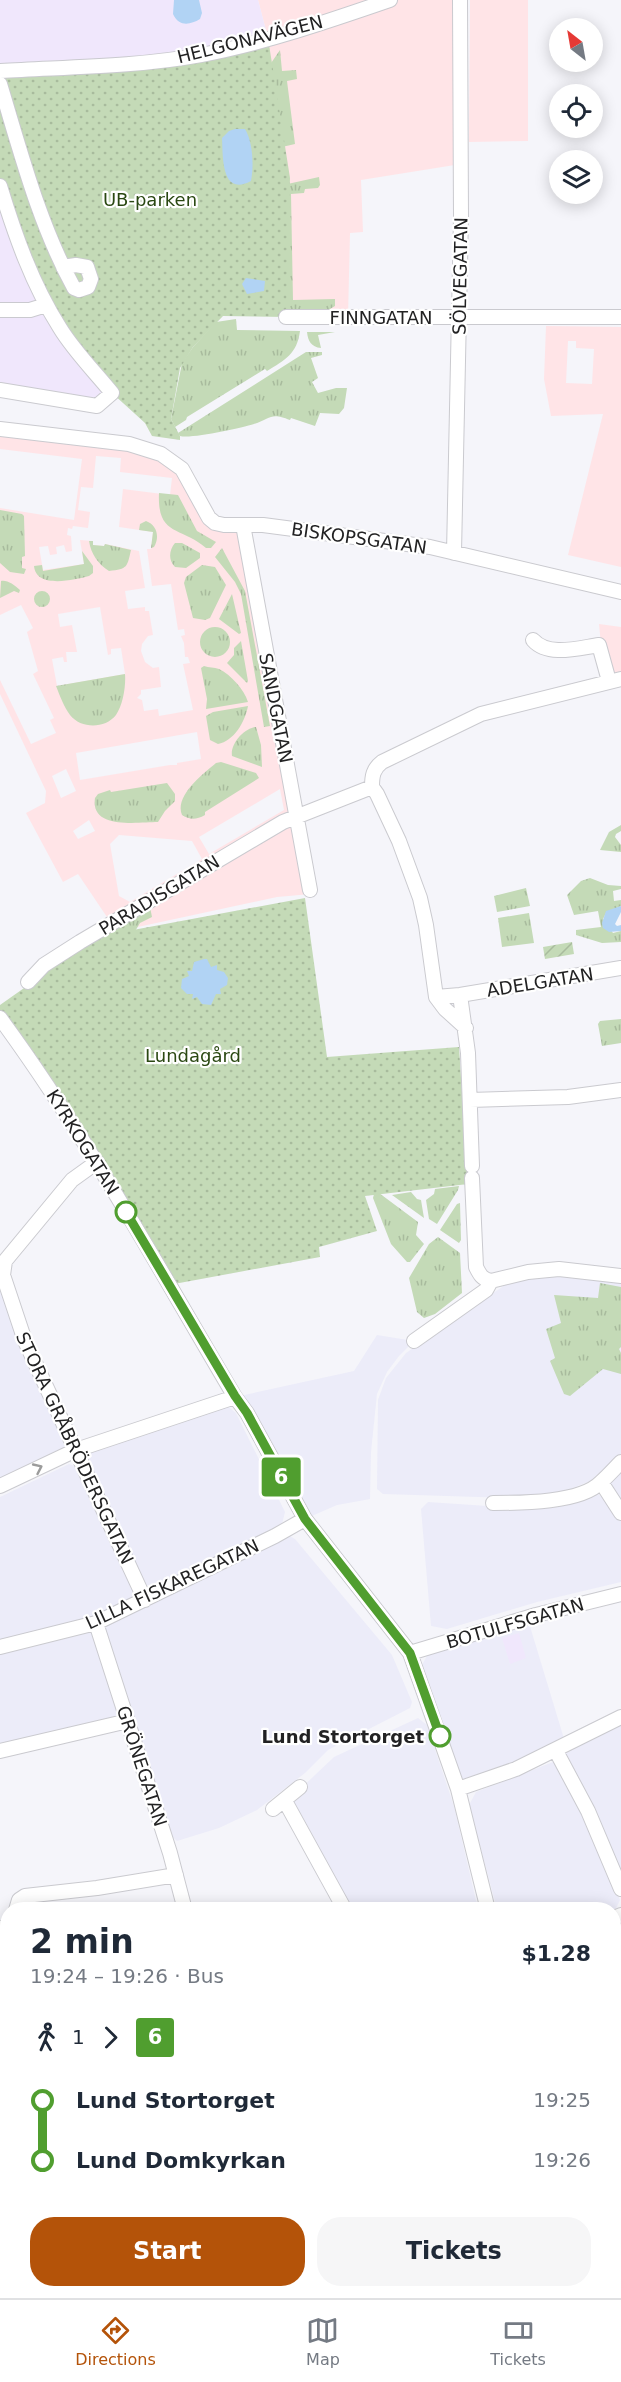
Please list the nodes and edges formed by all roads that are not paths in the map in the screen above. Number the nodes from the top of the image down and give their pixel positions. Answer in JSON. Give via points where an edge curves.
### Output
{"nodes":[{"id":1,"x":390,"y":0,"type":"edge"},
{"id":2,"x":460,"y":0,"type":"edge"},
{"id":3,"x":0,"y":70,"type":"edge"},
{"id":4,"x":0,"y":84,"type":"edge"},
{"id":5,"x":0,"y":186,"type":"edge"},
{"id":6,"x":63,"y":267,"type":"dead end"},
{"id":7,"x":46,"y":305,"type":"junction"},
{"id":8,"x":0,"y":310,"type":"edge"},
{"id":9,"x":458,"y":316,"type":"junction"},
{"id":10,"x":286,"y":317,"type":"dead end"},
{"id":11,"x":621,"y":317,"type":"edge"},
{"id":12,"x":0,"y":390,"type":"edge"},
{"id":13,"x":0,"y":429,"type":"edge"},
{"id":14,"x":243,"y":525,"type":"junction"},
{"id":15,"x":454,"y":553,"type":"junction"},
{"id":16,"x":621,"y":592,"type":"edge"},
{"id":17,"x":533,"y":640,"type":"dead end"},
{"id":18,"x":615,"y":680,"type":"edge"},
{"id":19,"x":372,"y":787,"type":"junction"},
{"id":20,"x":297,"y":816,"type":"junction"},
{"id":21,"x":310,"y":890,"type":"dead end"},
{"id":22,"x":621,"y":968,"type":"edge"},
{"id":23,"x":28,"y":982,"type":"dead end"},
{"id":24,"x":460,"y":995,"type":"junction"},
{"id":25,"x":436,"y":997,"type":"junction"},
{"id":26,"x":0,"y":1018,"type":"edge"},
{"id":27,"x":466,"y":1028,"type":"junction"},
{"id":28,"x":621,"y":1090,"type":"edge"},
{"id":29,"x":470,"y":1100,"type":"junction"},
{"id":30,"x":97,"y":1162,"type":"junction"},
{"id":31,"x":3,"y":1261,"type":"edge"},
{"id":32,"x":621,"y":1276,"type":"edge"},
{"id":33,"x":491,"y":1281,"type":"junction"},
{"id":34,"x":414,"y":1341,"type":"dead end"},
{"id":35,"x":235,"y":1396,"type":"junction"},
{"id":36,"x":76,"y":1450,"type":"junction"},
{"id":37,"x":621,"y":1462,"type":"edge"},
{"id":38,"x":601,"y":1482,"type":"junction"},
{"id":39,"x":0,"y":1486,"type":"edge"},
{"id":40,"x":493,"y":1503,"type":"dead end"},
{"id":41,"x":621,"y":1513,"type":"edge"},
{"id":42,"x":305,"y":1519,"type":"junction"},
{"id":43,"x":621,"y":1594,"type":"edge"},
{"id":44,"x":144,"y":1599,"type":"junction"},
{"id":45,"x":96,"y":1623,"type":"junction"},
{"id":46,"x":0,"y":1647,"type":"edge"},
{"id":47,"x":410,"y":1653,"type":"junction"},
{"id":48,"x":621,"y":1717,"type":"edge"},
{"id":49,"x":128,"y":1721,"type":"junction"},
{"id":50,"x":0,"y":1751,"type":"edge"},
{"id":51,"x":556,"y":1751,"type":"junction"},
{"id":52,"x":300,"y":1787,"type":"dead end"},
{"id":53,"x":458,"y":1790,"type":"junction"},
{"id":54,"x":176,"y":1875,"type":"junction"},
{"id":55,"x":621,"y":1889,"type":"edge"},
{"id":56,"x":24,"y":1902,"type":"edge"},
{"id":57,"x":183,"y":1902,"type":"edge"},
{"id":58,"x":340,"y":1902,"type":"edge"},
{"id":59,"x":486,"y":1902,"type":"edge"}],
"edges":[{"from":1,"to":3,"type":"street","name":"HELGONAVÄGEN","via":[[203,55]]},
{"from":2,"to":9,"type":"street","name":"SÖLVEGATAN"},
{"from":4,"to":6,"type":"street","via":[[28,182]]},
{"from":5,"to":7,"type":"street","via":[[12,226]]},
{"from":7,"to":8,"type":"street","via":[[30,310]]},
{"from":7,"to":12,"type":"street","via":[[112,393],[97,406]]},
{"from":9,"to":10,"type":"street","name":"FINNGATAN"},
{"from":9,"to":11,"type":"street","name":"FINNGATAN"},
{"from":9,"to":15,"type":"street","name":"SÖLVEGATAN"},
{"from":13,"to":14,"type":"street","name":"BISKOPSGATAN","via":[[129,444],[160,454],[174,462],[187,478],[202,510],[215,523]]},
{"from":14,"to":15,"type":"street","name":"BISKOPSGATAN","via":[[342,534]]},
{"from":14,"to":20,"type":"street","name":"SANDGATAN"},
{"from":15,"to":16,"type":"street","name":"BISKOPSGATAN"},
{"from":17,"to":18,"type":"street","via":[[546,650],[599,645]]},
{"from":18,"to":19,"type":"street","via":[[481,714],[382,762],[376,767]]},
{"from":19,"to":20,"type":"street","name":"PARADISGATAN"},
{"from":19,"to":25,"type":"street","via":[[399,841],[420,898]]},
{"from":20,"to":21,"type":"street","name":"SANDGATAN"},
{"from":20,"to":23,"type":"street","name":"PARADISGATAN","via":[[124,914],[44,965]]},
{"from":22,"to":24,"type":"street","name":"ADELGATAN"},
{"from":24,"to":25,"type":"street","name":"ADELGATAN"},
{"from":24,"to":27,"type":"street"},
{"from":25,"to":27,"type":"street"},
{"from":26,"to":30,"type":"street","name":"KYRKOGATAN"},
{"from":27,"to":29,"type":"street"},
{"from":28,"to":29,"type":"street","via":[[568,1097]]},
{"from":29,"to":33,"type":"street","via":[[476,1267],[484,1280]]},
{"from":30,"to":31,"type":"street","via":[[72,1180]]},
{"from":30,"to":35,"type":"street","name":"KYRKOGATAN"},
{"from":31,"to":36,"type":"street","name":"STORA GRÅBRÖDERSGATAN","via":[[3,1275],[17,1320]]},
{"from":32,"to":33,"type":"street","via":[[559,1269]]},
{"from":33,"to":34,"type":"street","via":[[486,1290]]},
{"from":35,"to":36,"type":"street"},
{"from":35,"to":42,"type":"street","name":"KYRKOGATAN"},
{"from":39,"to":36,"type":"street","one_way":true},
{"from":36,"to":44,"type":"street","name":"STORA GRÅBRÖDERSGATAN"},
{"from":37,"to":38,"type":"street"},
{"from":38,"to":40,"type":"street","via":[[567,1497]]},
{"from":38,"to":41,"type":"street"},
{"from":42,"to":44,"type":"street","name":"LILLA FISKAREGATAN"},
{"from":42,"to":47,"type":"street","name":"KYRKOGATAN"},
{"from":43,"to":47,"type":"street","name":"BOTULFSGATAN"},
{"from":44,"to":45,"type":"street","name":"LILLA FISKAREGATAN"},
{"from":45,"to":46,"type":"street","name":"LILLA FISKAREGATAN"},
{"from":45,"to":49,"type":"street","name":"GRÖNEGATAN"},
{"from":47,"to":53,"type":"street","name":"KYRKOGATAN"},
{"from":48,"to":51,"type":"street"},
{"from":49,"to":50,"type":"street"},
{"from":49,"to":54,"type":"street","name":"GRÖNEGATAN"},
{"from":51,"to":53,"type":"street"},
{"from":51,"to":55,"type":"street","via":[[588,1811]]},
{"from":52,"to":58,"type":"street","via":[[279,1805]]},
{"from":53,"to":59,"type":"street","name":"KYRKOGATAN"},
{"from":54,"to":56,"type":"street"},
{"from":54,"to":57,"type":"street","name":"GRÖNEGATAN"}]}
